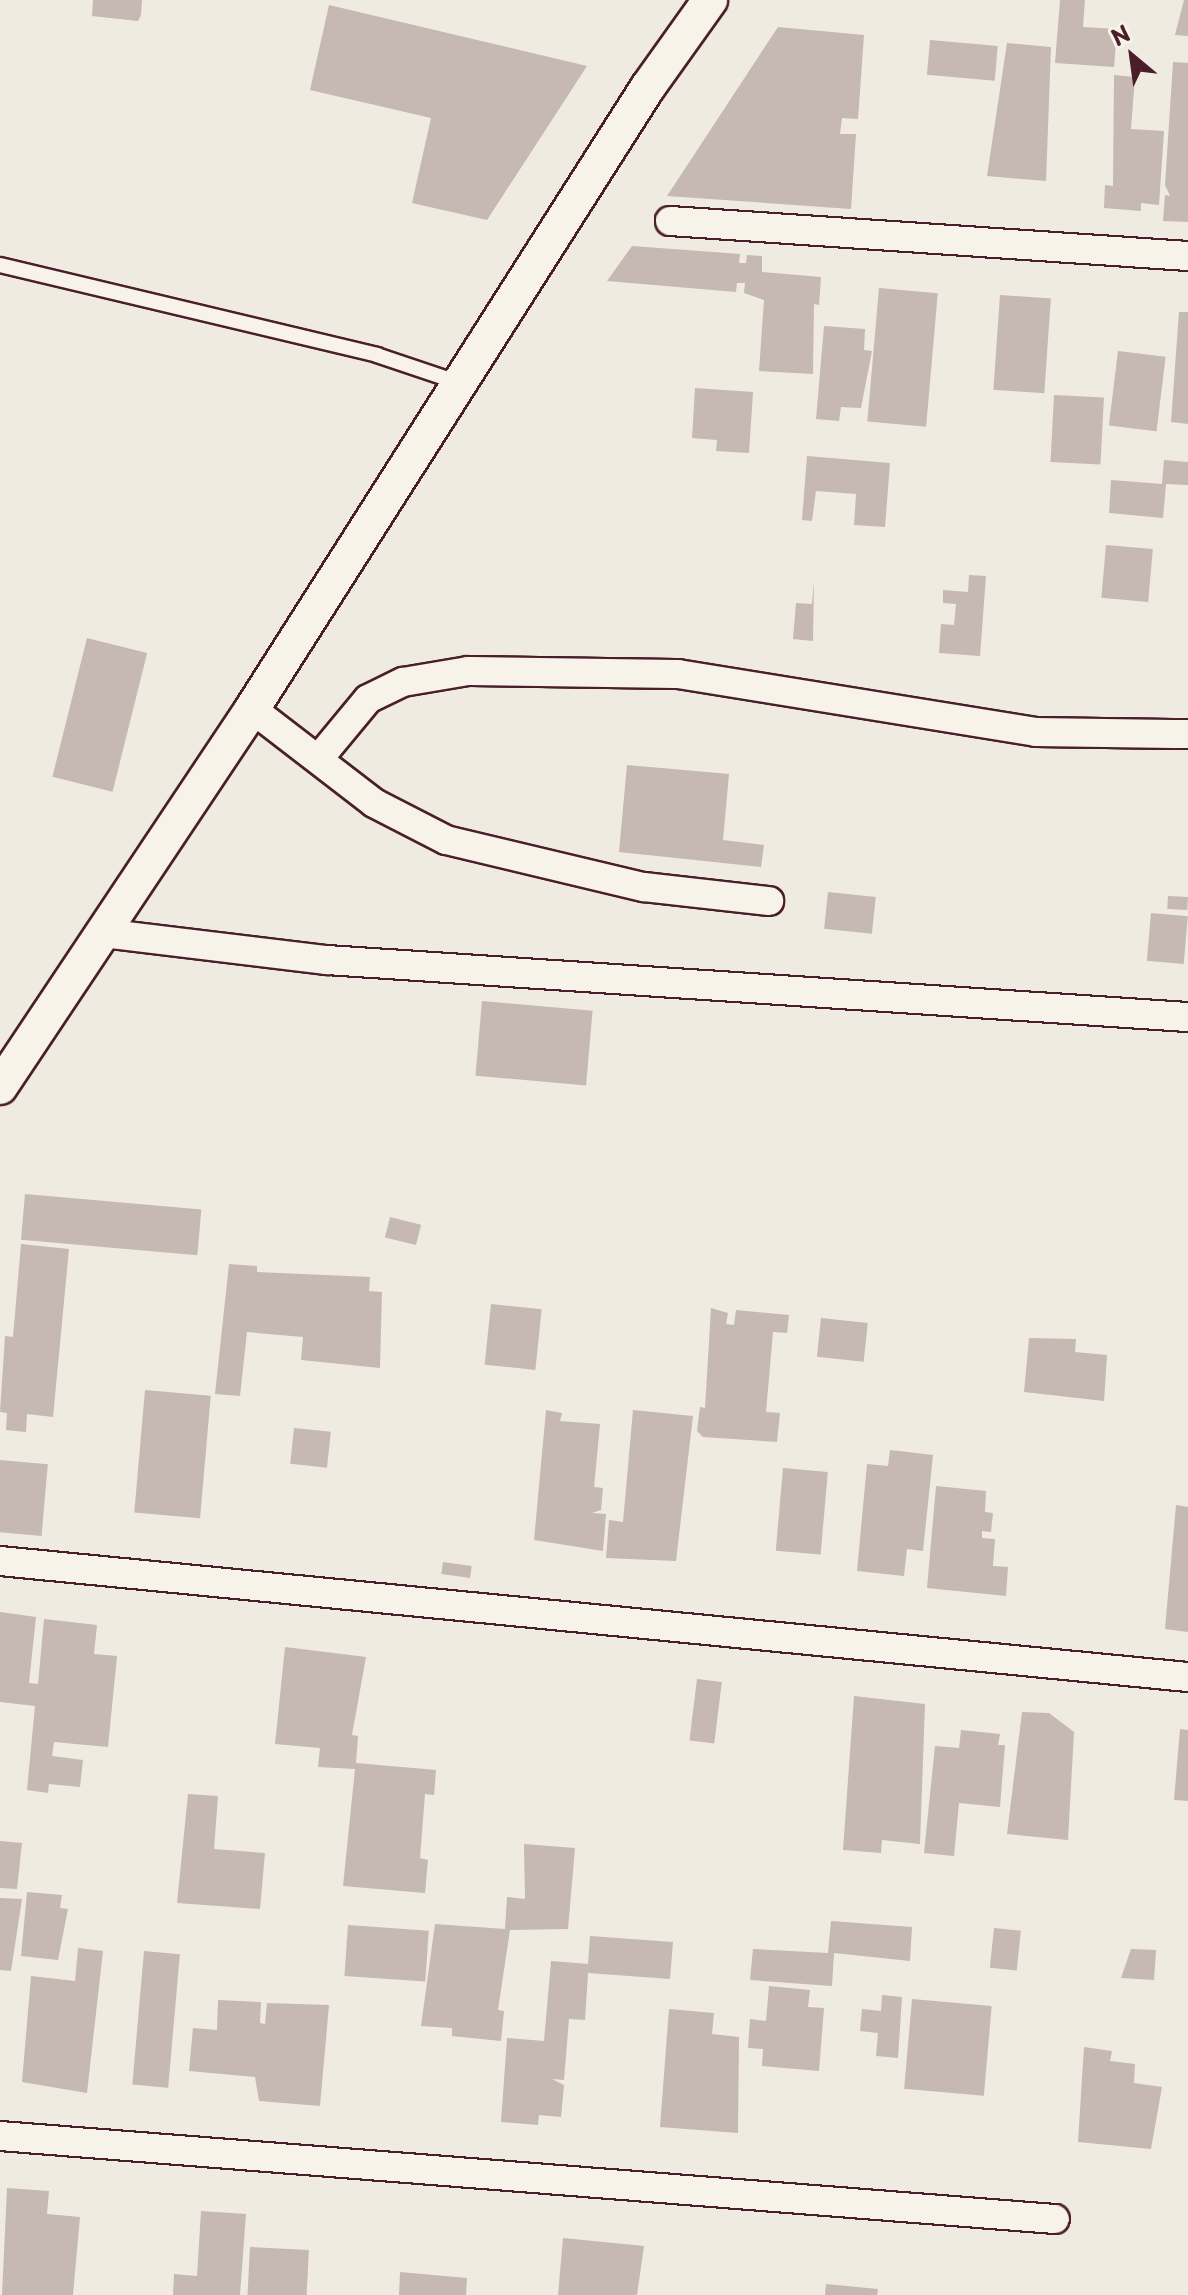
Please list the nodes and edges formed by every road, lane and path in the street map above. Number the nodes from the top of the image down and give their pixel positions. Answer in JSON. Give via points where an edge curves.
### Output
{"nodes":[{"id":1,"x":710,"y":0,"type":"edge"},
{"id":2,"x":670,"y":221,"type":"dead end"},
{"id":3,"x":1188,"y":256,"type":"edge"},
{"id":4,"x":0,"y":265,"type":"edge"},
{"id":5,"x":461,"y":383,"type":"junction"},
{"id":6,"x":252,"y":709,"type":"junction"},
{"id":7,"x":1188,"y":734,"type":"edge"},
{"id":8,"x":320,"y":757,"type":"junction"},
{"id":9,"x":769,"y":901,"type":"dead end"},
{"id":10,"x":103,"y":933,"type":"junction"},
{"id":11,"x":1188,"y":1017,"type":"edge"},
{"id":12,"x":0,"y":1087,"type":"edge"},
{"id":13,"x":0,"y":1561,"type":"edge"},
{"id":14,"x":1188,"y":1677,"type":"edge"},
{"id":15,"x":0,"y":2136,"type":"edge"},
{"id":16,"x":1055,"y":2219,"type":"dead end"}],
"edges":[{"from":1,"to":5,"type":"street","via":[[648,87]]},
{"from":2,"to":3,"type":"street"},
{"from":4,"to":5,"type":"lane","via":[[377,355]]},
{"from":5,"to":6,"type":"street"},
{"from":6,"to":8,"type":"street"},
{"from":6,"to":10,"type":"street"},
{"from":7,"to":8,"type":"street","via":[[1036,732],[678,674],[468,671],[403,682],[368,699]]},
{"from":8,"to":9,"type":"street","via":[[374,803],[446,840],[630,884]]},
{"from":10,"to":11,"type":"street","via":[[327,960]]},
{"from":10,"to":12,"type":"street"},
{"from":13,"to":14,"type":"street"},
{"from":15,"to":16,"type":"street"}]}
